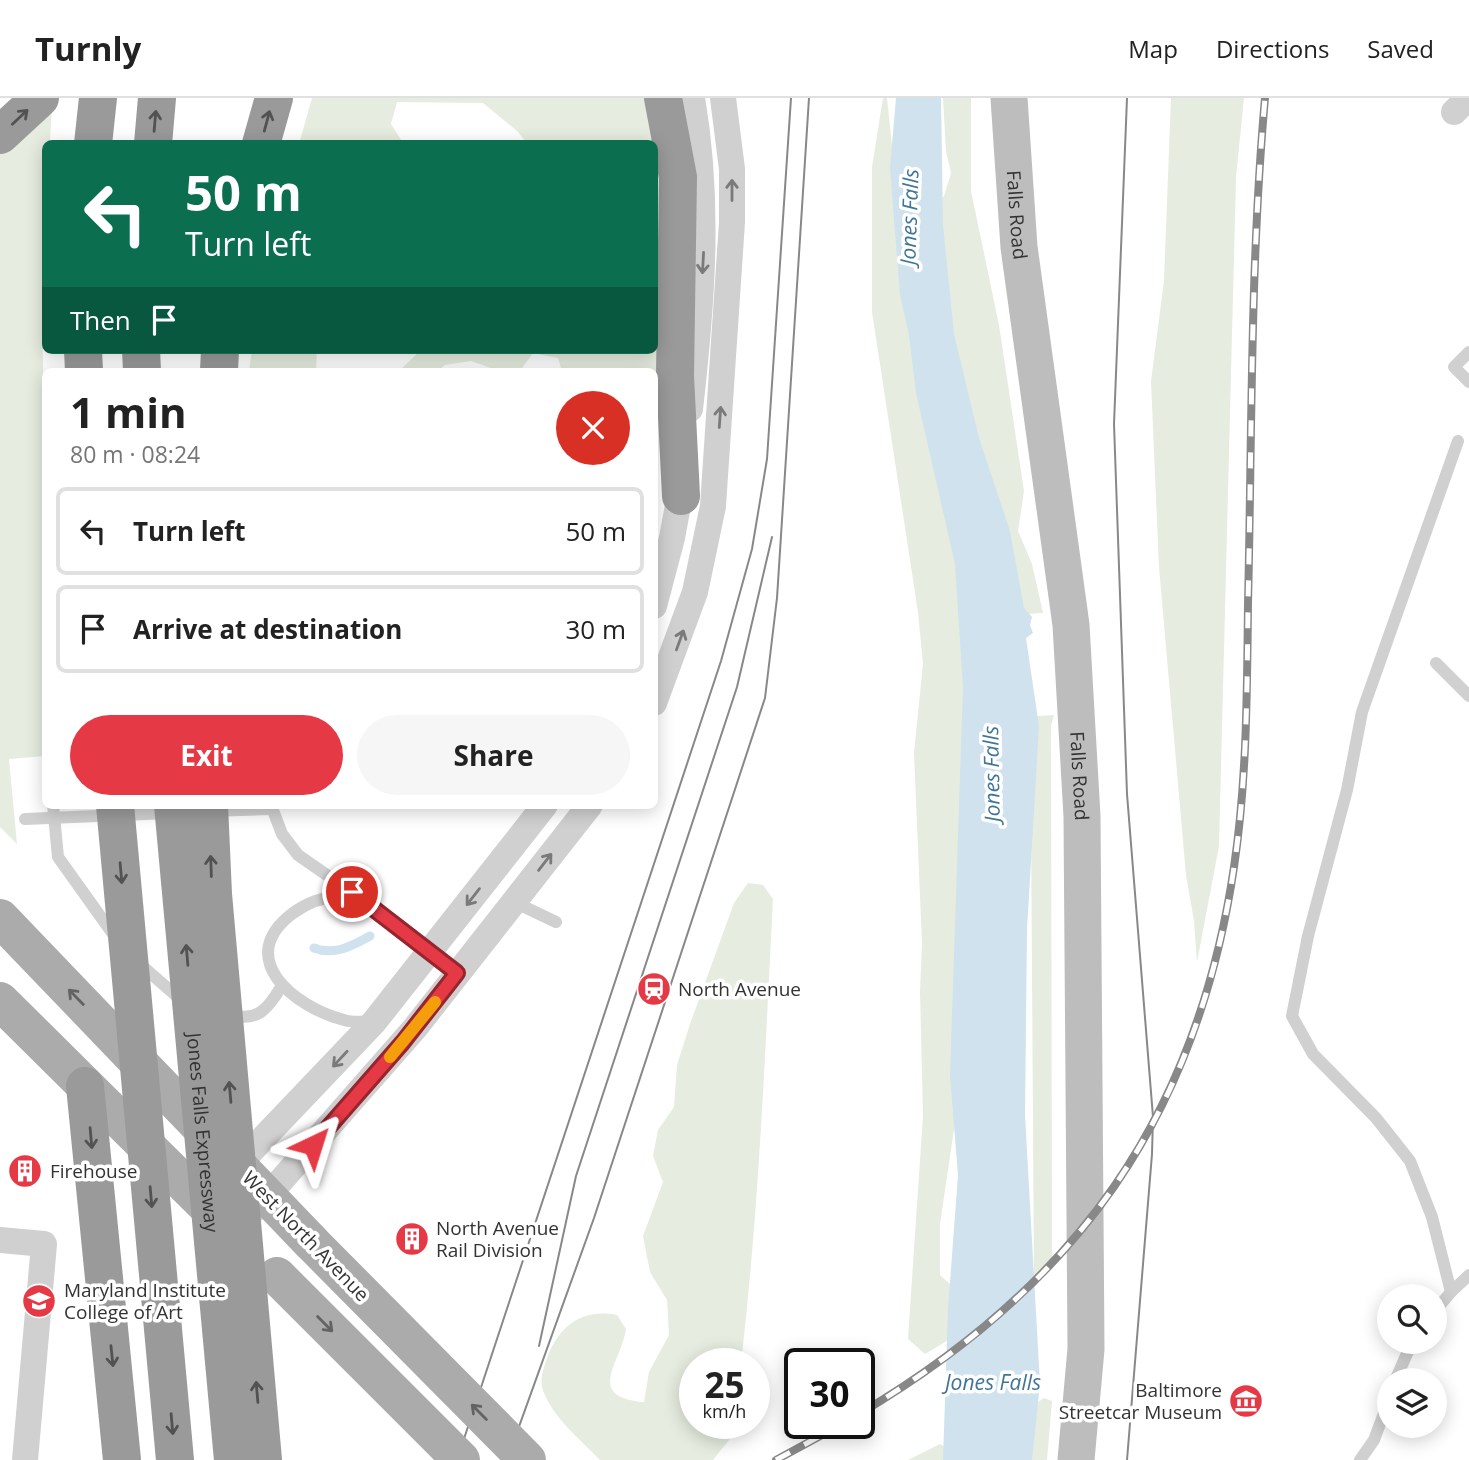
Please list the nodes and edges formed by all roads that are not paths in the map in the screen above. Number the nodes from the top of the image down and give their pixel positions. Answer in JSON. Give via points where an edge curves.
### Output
{"nodes":[{"id":1,"x":40,"y":98,"type":"edge"},
{"id":2,"x":98,"y":98,"type":"edge"},
{"id":3,"x":157,"y":98,"type":"edge"},
{"id":4,"x":274,"y":98,"type":"edge"},
{"id":5,"x":663,"y":98,"type":"edge"},
{"id":6,"x":692,"y":98,"type":"edge"},
{"id":7,"x":723,"y":98,"type":"edge"},
{"id":8,"x":1009,"y":98,"type":"edge"},
{"id":9,"x":0,"y":135,"type":"edge"},
{"id":10,"x":93,"y":140,"type":"edge"},
{"id":11,"x":153,"y":140,"type":"edge"},
{"id":12,"x":262,"y":140,"type":"edge"},
{"id":13,"x":1469,"y":352,"type":"edge"},
{"id":14,"x":1469,"y":382,"type":"edge"},
{"id":15,"x":1458,"y":440,"type":"dead end"},
{"id":16,"x":681,"y":496,"type":"junction"},
{"id":17,"x":658,"y":590,"type":"edge"},
{"id":18,"x":1436,"y":663,"type":"dead end"},
{"id":19,"x":658,"y":693,"type":"edge"},
{"id":20,"x":1469,"y":696,"type":"edge"},
{"id":21,"x":115,"y":809,"type":"edge"},
{"id":22,"x":162,"y":809,"type":"edge"},
{"id":23,"x":173,"y":809,"type":"edge"},
{"id":24,"x":209,"y":809,"type":"edge"},
{"id":25,"x":272,"y":809,"type":"edge"},
{"id":26,"x":542,"y":809,"type":"edge"},
{"id":27,"x":587,"y":809,"type":"edge"},
{"id":28,"x":54,"y":811,"type":"edge"},
{"id":29,"x":25,"y":819,"type":"dead end"},
{"id":30,"x":514,"y":902,"type":"junction"},
{"id":31,"x":370,"y":905,"type":"junction"},
{"id":32,"x":0,"y":918,"type":"edge"},
{"id":33,"x":556,"y":922,"type":"dead end"},
{"id":34,"x":431,"y":951,"type":"junction"},
{"id":35,"x":457,"y":973,"type":"junction"},
{"id":36,"x":281,"y":987,"type":"junction"},
{"id":37,"x":0,"y":1001,"type":"edge"},
{"id":38,"x":374,"y":1022,"type":"junction"},
{"id":39,"x":85,"y":1086,"type":"junction"},
{"id":40,"x":237,"y":1166,"type":"junction"},
{"id":41,"x":267,"y":1197,"type":"junction"},
{"id":42,"x":203,"y":1202,"type":"junction"},
{"id":43,"x":234,"y":1233,"type":"junction"},
{"id":44,"x":0,"y":1240,"type":"edge"},
{"id":45,"x":1469,"y":1275,"type":"edge"},
{"id":46,"x":1451,"y":1292,"type":"junction"},
{"id":47,"x":1447,"y":1297,"type":"edge"},
{"id":48,"x":1377,"y":1432,"type":"edge"},
{"id":49,"x":1362,"y":1459,"type":"edge"},
{"id":50,"x":25,"y":1460,"type":"edge"},
{"id":51,"x":122,"y":1460,"type":"edge"},
{"id":52,"x":175,"y":1460,"type":"edge"},
{"id":53,"x":233,"y":1460,"type":"edge"},
{"id":54,"x":263,"y":1460,"type":"edge"},
{"id":55,"x":461,"y":1460,"type":"edge"},
{"id":56,"x":527,"y":1460,"type":"edge"},
{"id":57,"x":1076,"y":1460,"type":"edge"}],
"edges":[{"from":9,"to":1,"type":"highway","one_way":true},
{"from":2,"to":10,"type":"highway"},
{"from":11,"to":3,"type":"highway","one_way":true},
{"from":12,"to":4,"type":"highway","one_way":true},
{"from":5,"to":16,"type":"highway","via":[[678,177],[675,376]]},
{"from":6,"to":16,"type":"street","one_way":true,"via":[[705,222]]},
{"from":19,"to":7,"type":"street","one_way":true,"via":[[695,593],[713,506],[732,222],[732,169]]},
{"from":8,"to":57,"type":"main road","name":"Falls Road","via":[[1019,247],[1071,625],[1082,816],[1086,1349]]},
{"from":13,"to":14,"type":"lane","via":[[1454,367]]},
{"from":15,"to":46,"type":"lane","via":[[1362,712],[1348,790],[1308,936],[1292,1016],[1313,1054],[1376,1118],[1410,1161],[1423,1188]]},
{"from":16,"to":17,"type":"street"},
{"from":18,"to":20,"type":"lane"},
{"from":21,"to":52,"type":"highway","one_way":true,"bridge":true},
{"from":22,"to":28,"type":"lane"},
{"from":53,"to":23,"type":"highway","name":"Jones Falls Expressway","one_way":true,"bridge":true},
{"from":54,"to":24,"type":"highway","one_way":true,"bridge":true},
{"from":25,"to":31,"type":"lane","via":[[282,834],[298,855]]},
{"from":26,"to":34,"type":"street","one_way":true},
{"from":30,"to":27,"type":"street","one_way":true},
{"from":28,"to":29,"type":"lane"},
{"from":28,"to":36,"type":"lane","via":[[58,858],[107,930],[181,1000],[236,1016],[256,1015],[268,1008]]},
{"from":30,"to":33,"type":"lane"},
{"from":30,"to":35,"type":"street"},
{"from":31,"to":34,"type":"lane"},
{"from":31,"to":36,"type":"lane","via":[[339,897],[314,900],[280,923],[269,954]]},
{"from":40,"to":32,"type":"main road","name":"West North Avenue","one_way":true},
{"from":34,"to":35,"type":"lane"},
{"from":34,"to":38,"type":"street"},
{"from":35,"to":41,"type":"street"},
{"from":36,"to":38,"type":"lane","via":[[304,1005],[345,1021]]},
{"from":37,"to":39,"type":"main road"},
{"from":38,"to":40,"type":"street","one_way":true},
{"from":39,"to":42,"type":"main road"},
{"from":39,"to":51,"type":"highway","one_way":true},
{"from":40,"to":41,"type":"main road","name":"West North Avenue"},
{"from":40,"to":42,"type":"street"},
{"from":41,"to":43,"type":"street"},
{"from":56,"to":41,"type":"main road","name":"West North Avenue","one_way":true,"bridge":true},
{"from":42,"to":43,"type":"main road"},
{"from":43,"to":55,"type":"main road","one_way":true,"bridge":true},
{"from":44,"to":50,"type":"street","via":[[44,1244]]},
{"from":45,"to":46,"type":"lane"},
{"from":46,"to":47,"type":"lane"},
{"from":48,"to":49,"type":"lane"}]}
